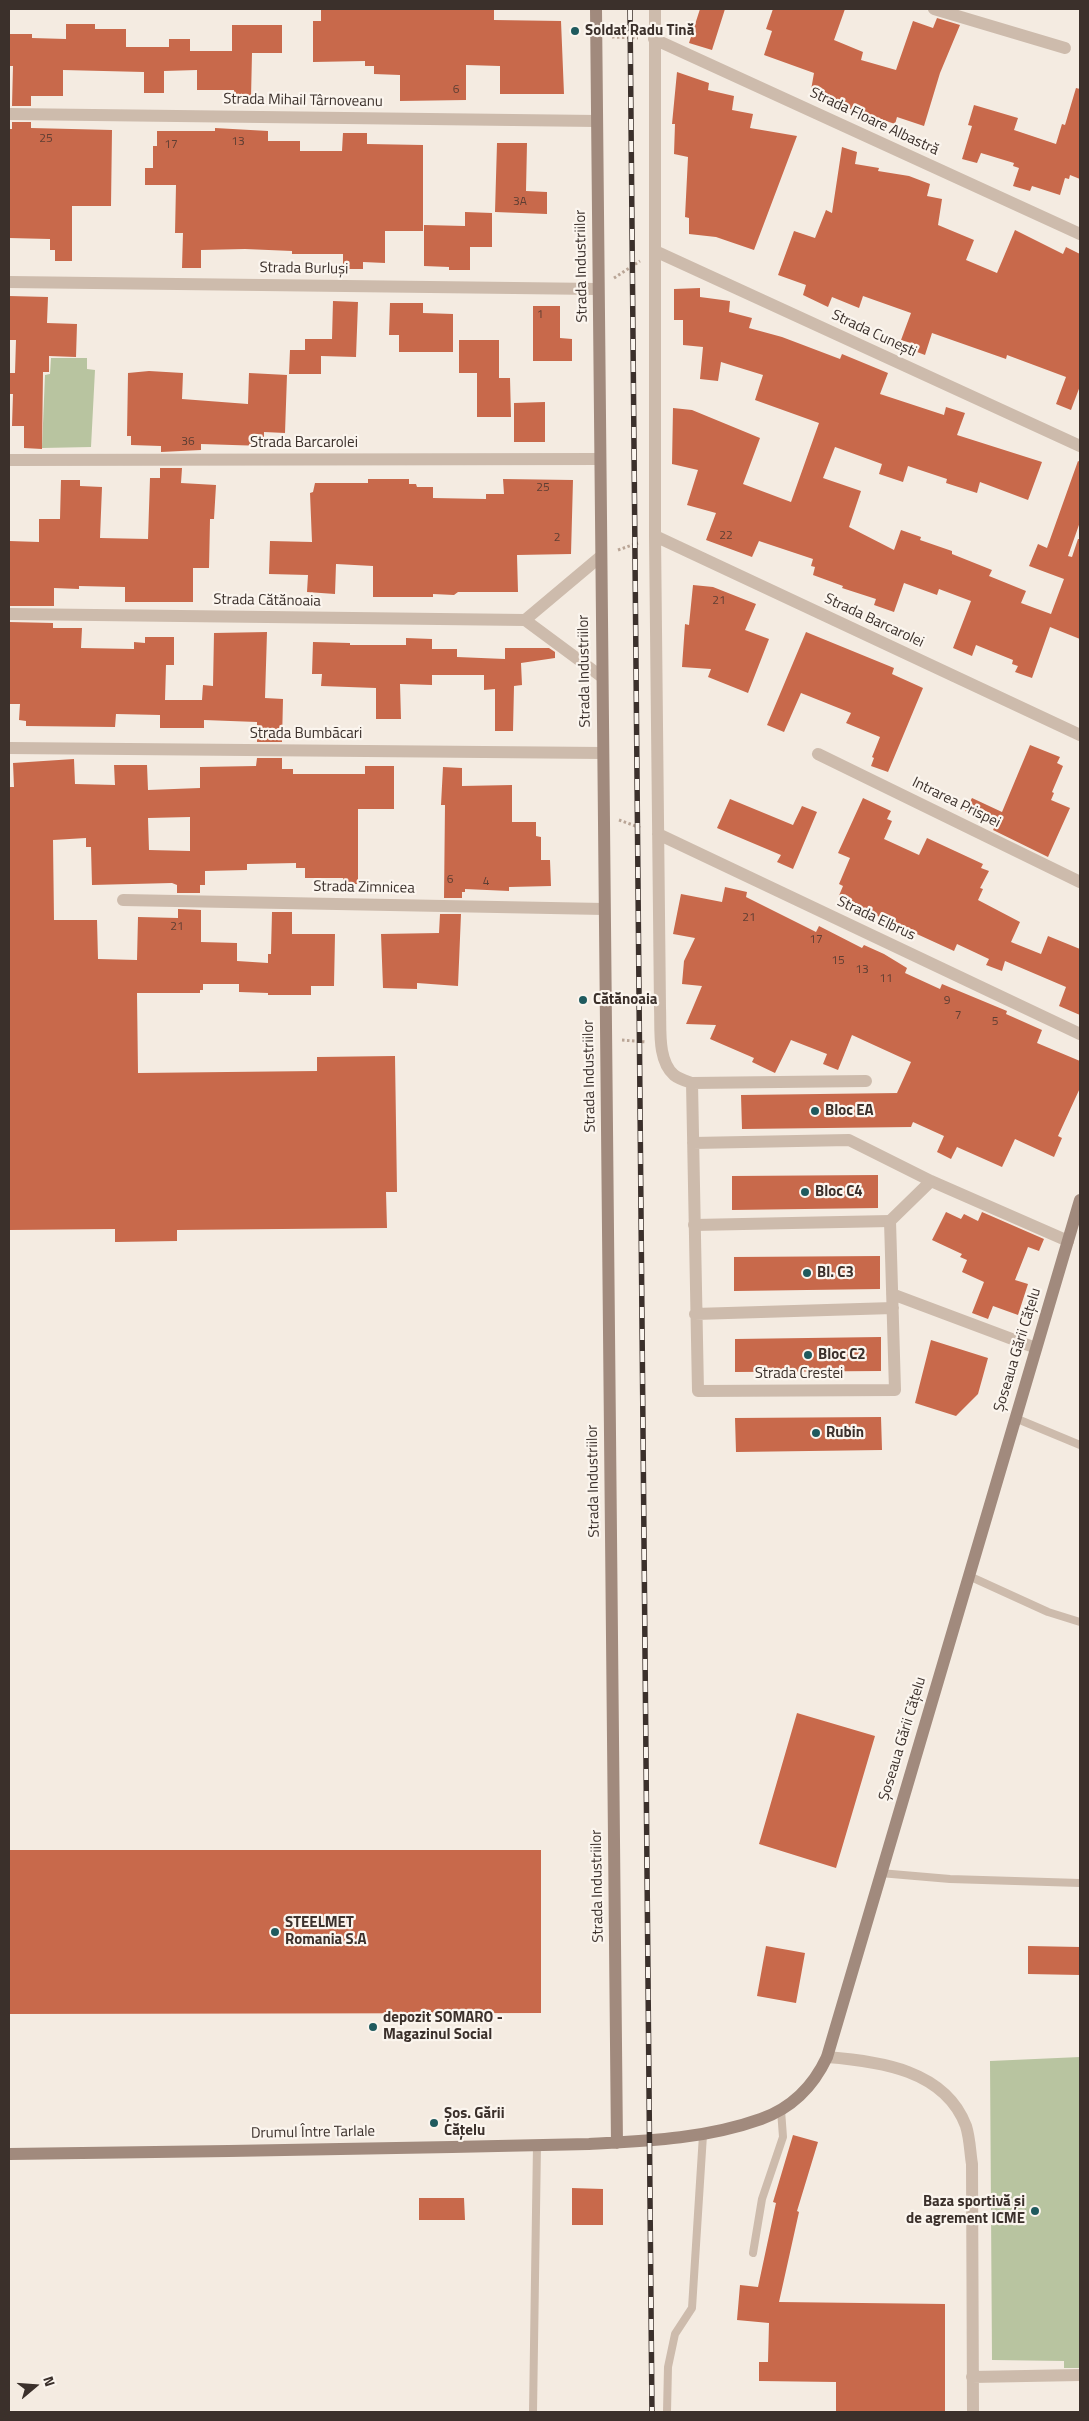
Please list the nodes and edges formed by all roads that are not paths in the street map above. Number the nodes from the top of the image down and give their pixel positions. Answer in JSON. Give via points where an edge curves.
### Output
{"nodes":[{"id":1,"x":596,"y":9,"type":"edge"},
{"id":2,"x":655,"y":9,"type":"edge"},
{"id":3,"x":934,"y":9,"type":"edge"},
{"id":4,"x":654,"y":39,"type":"junction"},
{"id":5,"x":1065,"y":48,"type":"dead end"},
{"id":6,"x":9,"y":114,"type":"edge"},
{"id":7,"x":597,"y":121,"type":"junction"},
{"id":8,"x":1080,"y":234,"type":"edge"},
{"id":9,"x":655,"y":251,"type":"junction"},
{"id":10,"x":9,"y":282,"type":"edge"},
{"id":11,"x":598,"y":289,"type":"junction"},
{"id":12,"x":1080,"y":446,"type":"edge"},
{"id":13,"x":600,"y":459,"type":"junction"},
{"id":14,"x":9,"y":460,"type":"edge"},
{"id":15,"x":655,"y":536,"type":"junction"},
{"id":16,"x":600,"y":557,"type":"junction"},
{"id":17,"x":9,"y":614,"type":"edge"},
{"id":18,"x":525,"y":620,"type":"junction"},
{"id":19,"x":602,"y":677,"type":"junction"},
{"id":20,"x":1080,"y":735,"type":"edge"},
{"id":21,"x":9,"y":748,"type":"edge"},
{"id":22,"x":603,"y":753,"type":"junction"},
{"id":23,"x":818,"y":754,"type":"dead end"},
{"id":24,"x":658,"y":834,"type":"junction"},
{"id":25,"x":1080,"y":882,"type":"edge"},
{"id":26,"x":124,"y":900,"type":"dead end"},
{"id":27,"x":604,"y":909,"type":"junction"},
{"id":28,"x":1080,"y":1034,"type":"edge"},
{"id":29,"x":866,"y":1081,"type":"dead end"},
{"id":30,"x":692,"y":1083,"type":"junction"},
{"id":31,"x":693,"y":1143,"type":"junction"},
{"id":32,"x":931,"y":1181,"type":"junction"},
{"id":33,"x":1080,"y":1200,"type":"edge"},
{"id":34,"x":890,"y":1221,"type":"junction"},
{"id":35,"x":694,"y":1225,"type":"junction"},
{"id":36,"x":1068,"y":1241,"type":"junction"},
{"id":37,"x":892,"y":1294,"type":"junction"},
{"id":38,"x":892,"y":1308,"type":"junction"},
{"id":39,"x":696,"y":1314,"type":"junction"},
{"id":40,"x":1036,"y":1348,"type":"junction"},
{"id":41,"x":1015,"y":1418,"type":"junction"},
{"id":42,"x":1080,"y":1445,"type":"edge"},
{"id":43,"x":969,"y":1576,"type":"junction"},
{"id":44,"x":1080,"y":1622,"type":"edge"},
{"id":45,"x":880,"y":1873,"type":"junction"},
{"id":46,"x":1080,"y":1883,"type":"edge"},
{"id":47,"x":827,"y":2057,"type":"junction"},
{"id":48,"x":781,"y":2110,"type":"junction"},
{"id":49,"x":703,"y":2135,"type":"junction"},
{"id":50,"x":617,"y":2142,"type":"junction"},
{"id":51,"x":537,"y":2146,"type":"junction"},
{"id":52,"x":9,"y":2154,"type":"edge"},
{"id":53,"x":753,"y":2253,"type":"dead end"},
{"id":54,"x":1080,"y":2375,"type":"edge"},
{"id":55,"x":972,"y":2377,"type":"junction"},
{"id":56,"x":533,"y":2412,"type":"edge"},
{"id":57,"x":667,"y":2412,"type":"edge"},
{"id":58,"x":973,"y":2412,"type":"edge"}],
"edges":[{"from":1,"to":7,"type":"main road","name":"Strada Industriilor"},
{"from":2,"to":4,"type":"street"},
{"from":3,"to":5,"type":"street"},
{"from":4,"to":8,"type":"street","name":"Strada Floare Albastră"},
{"from":4,"to":9,"type":"street"},
{"from":6,"to":7,"type":"street","name":"Strada Mihail Târnoveanu"},
{"from":7,"to":11,"type":"main road","name":"Strada Industriilor"},
{"from":9,"to":12,"type":"street","name":"Strada Cunești"},
{"from":9,"to":15,"type":"street"},
{"from":10,"to":11,"type":"street","name":"Strada Burluși"},
{"from":11,"to":13,"type":"main road","name":"Strada Industriilor"},
{"from":13,"to":14,"type":"street","name":"Strada Barcarolei"},
{"from":13,"to":16,"type":"main road","name":"Strada Industriilor"},
{"from":15,"to":20,"type":"street","name":"Strada Barcarolei"},
{"from":15,"to":24,"type":"street"},
{"from":16,"to":18,"type":"street"},
{"from":16,"to":19,"type":"main road","name":"Strada Industriilor"},
{"from":17,"to":18,"type":"street","name":"Strada Cătănoaia"},
{"from":18,"to":19,"type":"street"},
{"from":19,"to":22,"type":"main road","name":"Strada Industriilor"},
{"from":21,"to":22,"type":"street","name":"Strada Bumbăcari"},
{"from":22,"to":27,"type":"main road","name":"Strada Industriilor"},
{"from":23,"to":25,"type":"street","name":"Intrarea Prispei"},
{"from":24,"to":28,"type":"street","name":"Strada Elbrus"},
{"from":24,"to":30,"type":"street","via":[[662,1043],[667,1067],[675,1076]]},
{"from":26,"to":27,"type":"street","name":"Strada Zimnicea"},
{"from":27,"to":50,"type":"main road","name":"Strada Industriilor"},
{"from":29,"to":30,"type":"street"},
{"from":30,"to":31,"type":"street"},
{"from":31,"to":32,"type":"street","via":[[849,1140]]},
{"from":31,"to":35,"type":"street"},
{"from":32,"to":34,"type":"street"},
{"from":32,"to":36,"type":"street"},
{"from":33,"to":36,"type":"main road","name":"Șoseaua Gării Cățelu"},
{"from":34,"to":35,"type":"street"},
{"from":34,"to":37,"type":"street","name":"Strada Crestei"},
{"from":35,"to":39,"type":"street"},
{"from":36,"to":40,"type":"main road","name":"Șoseaua Gării Cățelu"},
{"from":37,"to":38,"type":"street","name":"Strada Crestei"},
{"from":37,"to":40,"type":"street"},
{"from":38,"to":39,"type":"street"},
{"from":38,"to":39,"type":"street","name":"Strada Crestei","via":[[895,1390],[698,1391]]},
{"from":40,"to":41,"type":"main road","name":"Șoseaua Gării Cățelu"},
{"from":41,"to":42,"type":"lane"},
{"from":41,"to":43,"type":"main road","name":"Șoseaua Gării Cățelu"},
{"from":43,"to":44,"type":"lane","via":[[1048,1612]]},
{"from":43,"to":45,"type":"main road","name":"Șoseaua Gării Cățelu"},
{"from":45,"to":46,"type":"lane","via":[[950,1880]]},
{"from":45,"to":47,"type":"main road","name":"Șoseaua Gării Cățelu"},
{"from":47,"to":48,"type":"main road","name":"Șoseaua Gării Cățelu","via":[[817,2077],[804,2092]]},
{"from":47,"to":55,"type":"street","via":[[877,2062],[923,2078],[943,2092],[966,2126],[972,2164]]},
{"from":48,"to":49,"type":"main road","name":"Șoseaua Gării Cățelu"},
{"from":48,"to":53,"type":"lane","via":[[783,2137],[762,2198]]},
{"from":49,"to":50,"type":"main road","name":"Șoseaua Gării Cățelu"},
{"from":49,"to":57,"type":"lane","via":[[692,2308],[675,2334],[668,2367]]},
{"from":50,"to":51,"type":"main road","name":"Drumul Între Tarlale"},
{"from":51,"to":52,"type":"main road","name":"Drumul Între Tarlale"},
{"from":51,"to":56,"type":"lane"},
{"from":54,"to":55,"type":"street"},
{"from":55,"to":58,"type":"street"}]}
